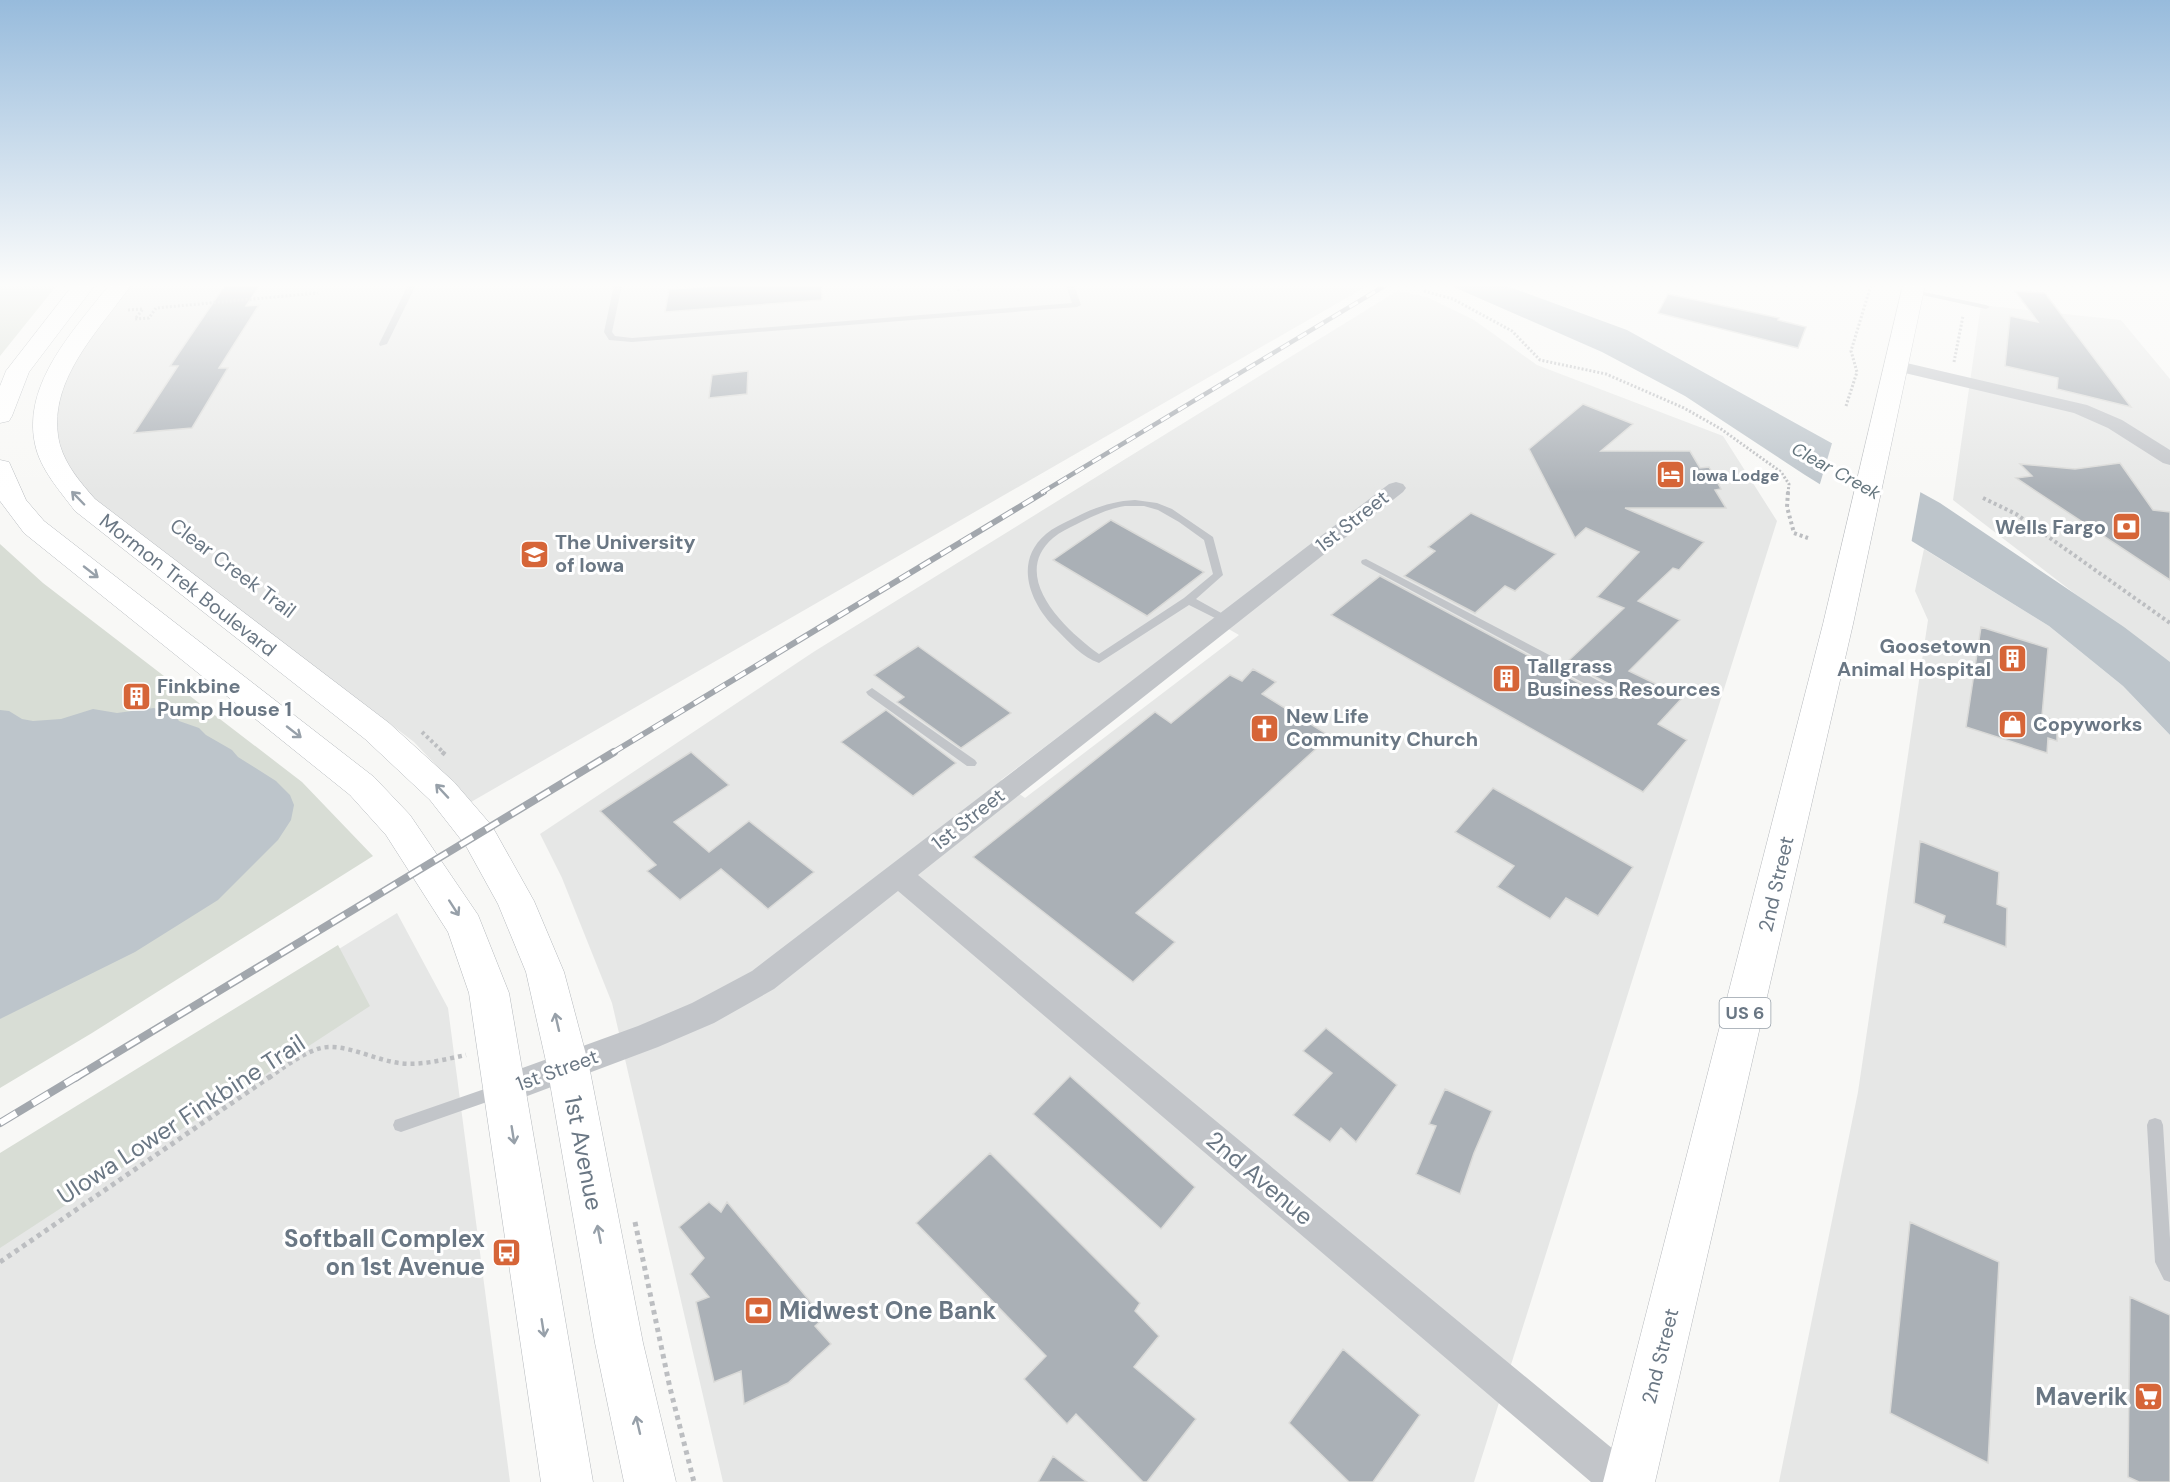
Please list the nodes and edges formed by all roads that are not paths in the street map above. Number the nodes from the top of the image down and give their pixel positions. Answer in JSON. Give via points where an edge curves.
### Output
{"nodes":[{"id":1,"x":31,"y":354,"type":"edge"},
{"id":2,"x":71,"y":354,"type":"edge"},
{"id":3,"x":1900,"y":354,"type":"edge"},
{"id":4,"x":1898,"y":366,"type":"junction"},
{"id":5,"x":0,"y":416,"type":"edge"},
{"id":6,"x":2170,"y":459,"type":"edge"},
{"id":7,"x":0,"y":468,"type":"edge"},
{"id":8,"x":1395,"y":488,"type":"dead end"},
{"id":9,"x":1365,"y":562,"type":"dead end"},
{"id":10,"x":1188,"y":600,"type":"junction"},
{"id":11,"x":1227,"y":619,"type":"junction"},
{"id":12,"x":872,"y":692,"type":"dead end"},
{"id":13,"x":1612,"y":693,"type":"dead end"},
{"id":14,"x":971,"y":762,"type":"dead end"},
{"id":15,"x":479,"y":836,"type":"joint"},
{"id":16,"x":897,"y":874,"type":"junction"},
{"id":17,"x":568,"y":1066,"type":"junction"},
{"id":18,"x":502,"y":1070,"type":"junction"},
{"id":19,"x":401,"y":1125,"type":"dead end"},
{"id":20,"x":2155,"y":1125,"type":"dead end"},
{"id":21,"x":2170,"y":1274,"type":"edge"},
{"id":22,"x":567,"y":1482,"type":"edge"},
{"id":23,"x":650,"y":1482,"type":"edge"},
{"id":24,"x":1622,"y":1482,"type":"edge"},
{"id":25,"x":1629,"y":1482,"type":"edge"}],
"edges":[{"from":1,"to":5,"type":"main road","via":[[18,371]]},
{"from":15,"to":2,"type":"main road","name":"Mormon Trek Boulevard","one_way":true,"via":[[442,791],[377,731],[67,487],[48,451],[44,432],[45,407],[62,364]]},
{"from":3,"to":4,"type":"main road","name":"2nd Street","number":"US 6"},
{"from":4,"to":6,"type":"street","via":[[2080,409],[2115,424]]},
{"from":4,"to":25,"type":"main road","name":"2nd Street","number":"US 6"},
{"from":7,"to":18,"type":"main road","one_way":true,"via":[[18,509],[34,527],[362,786],[398,825],[465,926],[489,993]]},
{"from":8,"to":11,"type":"street","name":"1st Street"},
{"from":9,"to":13,"type":"lane"},
{"from":10,"to":10,"type":"lane","via":[[1218,576],[1209,539],[1154,505],[1124,503],[1091,512],[1048,538],[1034,557],[1033,586],[1046,613],[1084,650],[1099,659]]},
{"from":10,"to":11,"type":"lane"},
{"from":11,"to":16,"type":"street","name":"1st Street"},
{"from":12,"to":14,"type":"lane"},
{"from":17,"to":15,"type":"main road","name":"1st Avenue","one_way":true,"via":[[545,972],[515,902]]},
{"from":16,"to":17,"type":"street","name":"1st Street","via":[[763,980],[692,1018]]},
{"from":16,"to":24,"type":"street","name":"2nd Avenue"},
{"from":17,"to":18,"type":"street","name":"1st Street"},
{"from":23,"to":17,"type":"main road","name":"1st Avenue","one_way":true,"via":[[619,1342]]},
{"from":18,"to":19,"type":"lane"},
{"from":18,"to":22,"type":"main road","one_way":true},
{"from":20,"to":21,"type":"lane","via":[[2163,1262]]}]}
